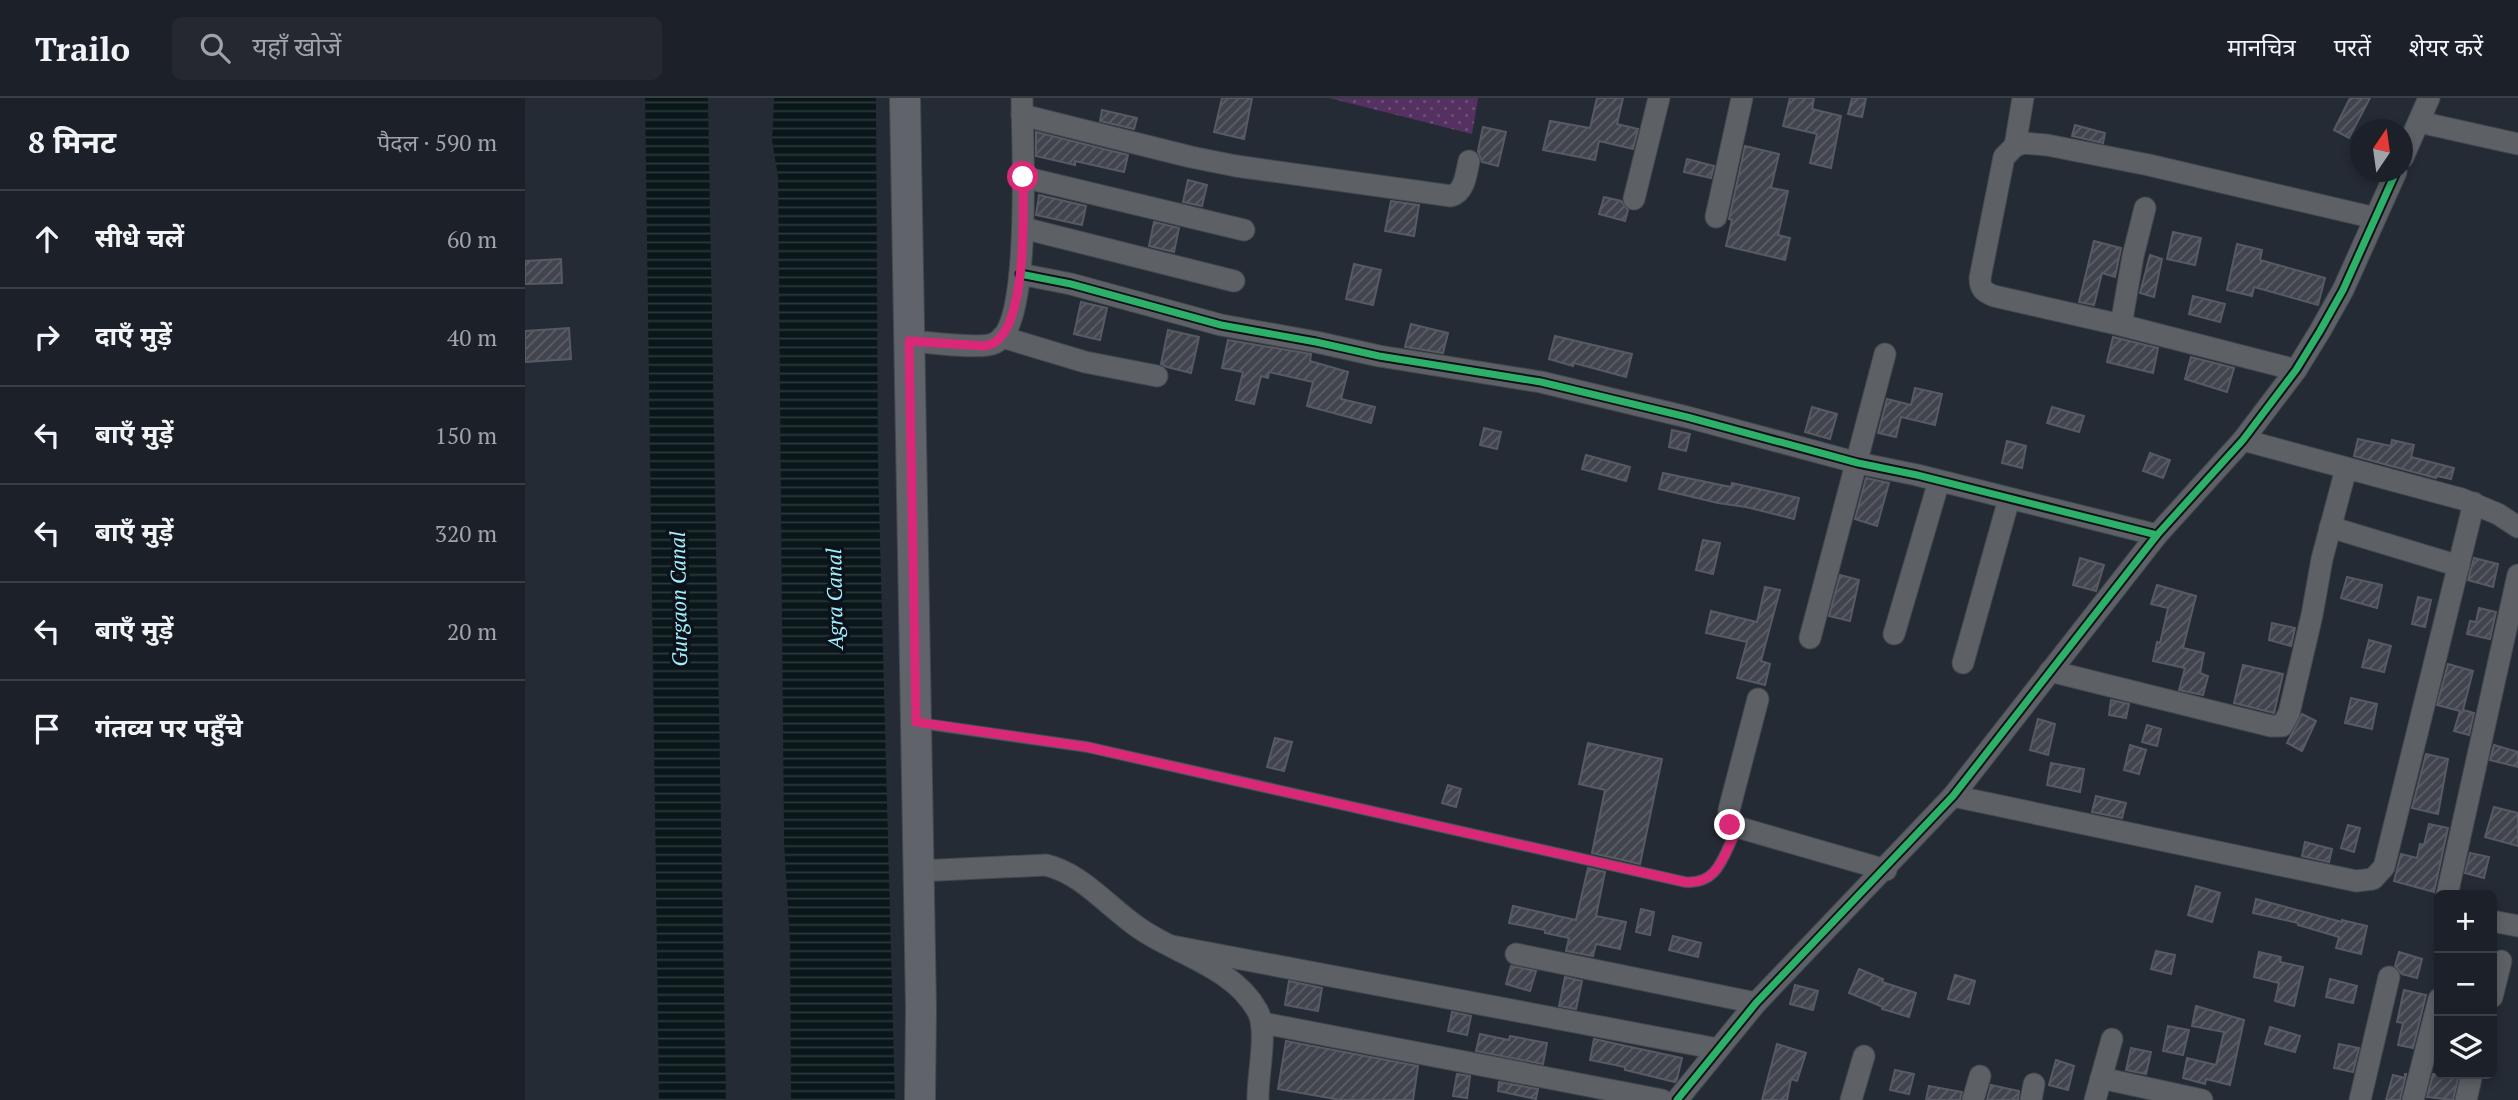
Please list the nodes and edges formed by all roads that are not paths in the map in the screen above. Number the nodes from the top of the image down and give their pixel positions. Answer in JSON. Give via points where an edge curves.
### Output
{"nodes":[{"id":1,"x":905,"y":98,"type":"edge"},
{"id":2,"x":1659,"y":98,"type":"edge"},
{"id":3,"x":1742,"y":98,"type":"edge"},
{"id":4,"x":2023,"y":98,"type":"edge"},
{"id":5,"x":2428,"y":98,"type":"edge"},
{"id":6,"x":1022,"y":106,"type":"edge"},
{"id":7,"x":2419,"y":122,"type":"junction"},
{"id":8,"x":2413,"y":135,"type":"edge"},
{"id":9,"x":2518,"y":144,"type":"edge"},
{"id":10,"x":2015,"y":146,"type":"junction"},
{"id":11,"x":1469,"y":161,"type":"dead end"},
{"id":12,"x":1023,"y":177,"type":"junction"},
{"id":13,"x":2391,"y":182,"type":"edge"},
{"id":14,"x":1634,"y":199,"type":"dead end"},
{"id":15,"x":2145,"y":208,"type":"dead end"},
{"id":16,"x":1716,"y":217,"type":"dead end"},
{"id":17,"x":2375,"y":218,"type":"junction"},
{"id":18,"x":1023,"y":229,"type":"junction"},
{"id":19,"x":1244,"y":230,"type":"dead end"},
{"id":20,"x":1020,"y":274,"type":"junction"},
{"id":21,"x":1234,"y":281,"type":"dead end"},
{"id":22,"x":2121,"y":325,"type":"junction"},
{"id":23,"x":1002,"y":337,"type":"junction"},
{"id":24,"x":909,"y":341,"type":"junction"},
{"id":25,"x":1885,"y":354,"type":"dead end"},
{"id":26,"x":2296,"y":370,"type":"junction"},
{"id":27,"x":1157,"y":376,"type":"dead end"},
{"id":28,"x":2243,"y":440,"type":"junction"},
{"id":29,"x":1858,"y":463,"type":"junction"},
{"id":30,"x":2346,"y":469,"type":"junction"},
{"id":31,"x":1939,"y":481,"type":"junction"},
{"id":32,"x":2009,"y":499,"type":"junction"},
{"id":33,"x":2475,"y":503,"type":"junction"},
{"id":34,"x":2330,"y":527,"type":"junction"},
{"id":35,"x":2518,"y":527,"type":"edge"},
{"id":36,"x":2157,"y":536,"type":"junction"},
{"id":37,"x":2459,"y":566,"type":"junction"},
{"id":38,"x":2518,"y":575,"type":"edge"},
{"id":39,"x":1894,"y":634,"type":"dead end"},
{"id":40,"x":1810,"y":638,"type":"dead end"},
{"id":41,"x":1963,"y":663,"type":"dead end"},
{"id":42,"x":2050,"y":671,"type":"junction"},
{"id":43,"x":1758,"y":699,"type":"dead end"},
{"id":44,"x":916,"y":722,"type":"junction"},
{"id":45,"x":1954,"y":796,"type":"junction"},
{"id":46,"x":1737,"y":829,"type":"junction"},
{"id":47,"x":1885,"y":870,"type":"junction"},
{"id":48,"x":918,"y":871,"type":"junction"},
{"id":49,"x":2448,"y":890,"type":"edge"},
{"id":50,"x":2497,"y":922,"type":"edge"},
{"id":51,"x":2518,"y":926,"type":"edge"},
{"id":52,"x":1172,"y":946,"type":"junction"},
{"id":53,"x":1516,"y":954,"type":"dead end"},
{"id":54,"x":2501,"y":961,"type":"dead end"},
{"id":55,"x":2389,"y":977,"type":"dead end"},
{"id":56,"x":2497,"y":977,"type":"edge"},
{"id":57,"x":1756,"y":1003,"type":"junction"},
{"id":58,"x":2435,"y":1016,"type":"edge"},
{"id":59,"x":1262,"y":1023,"type":"junction"},
{"id":60,"x":2112,"y":1039,"type":"dead end"},
{"id":61,"x":1718,"y":1049,"type":"junction"},
{"id":62,"x":1864,"y":1056,"type":"dead end"},
{"id":63,"x":1980,"y":1076,"type":"dead end"},
{"id":64,"x":2101,"y":1078,"type":"junction"},
{"id":65,"x":2471,"y":1079,"type":"edge"},
{"id":66,"x":920,"y":1100,"type":"edge"},
{"id":67,"x":1258,"y":1100,"type":"edge"},
{"id":68,"x":1662,"y":1100,"type":"edge"},
{"id":69,"x":1677,"y":1100,"type":"edge"},
{"id":70,"x":1851,"y":1100,"type":"edge"},
{"id":71,"x":1973,"y":1100,"type":"edge"},
{"id":72,"x":2095,"y":1100,"type":"edge"},
{"id":73,"x":2202,"y":1100,"type":"edge"},
{"id":74,"x":2360,"y":1100,"type":"edge"},
{"id":75,"x":2413,"y":1100,"type":"edge"},
{"id":76,"x":2466,"y":1100,"type":"edge"}],
"edges":[{"from":1,"to":24,"type":"street"},
{"from":2,"to":14,"type":"street"},
{"from":3,"to":16,"type":"street"},
{"from":4,"to":10,"type":"street"},
{"from":5,"to":7,"type":"street"},
{"from":6,"to":11,"type":"street","via":[[1225,164],[1377,188],[1451,196],[1462,187]]},
{"from":6,"to":12,"type":"street"},
{"from":7,"to":8,"type":"street"},
{"from":7,"to":9,"type":"street"},
{"from":10,"to":17,"type":"street","via":[[2047,145],[2149,165]]},
{"from":10,"to":22,"type":"street","via":[[2002,165],[1980,286],[1994,296]]},
{"from":12,"to":18,"type":"street"},
{"from":12,"to":19,"type":"street"},
{"from":13,"to":17,"type":"street"},
{"from":15,"to":22,"type":"street"},
{"from":17,"to":26,"type":"street","via":[[2343,290]]},
{"from":18,"to":20,"type":"street"},
{"from":18,"to":21,"type":"street"},
{"from":20,"to":23,"type":"street"},
{"from":20,"to":29,"type":"street","via":[[1221,325],[1541,382]]},
{"from":22,"to":26,"type":"street"},
{"from":23,"to":24,"type":"street","via":[[985,346]]},
{"from":23,"to":27,"type":"street","via":[[1085,362]]},
{"from":24,"to":44,"type":"street"},
{"from":25,"to":29,"type":"street"},
{"from":26,"to":28,"type":"street"},
{"from":28,"to":30,"type":"street"},
{"from":28,"to":36,"type":"street"},
{"from":29,"to":31,"type":"street"},
{"from":29,"to":40,"type":"street"},
{"from":30,"to":33,"type":"street"},
{"from":30,"to":34,"type":"street"},
{"from":31,"to":32,"type":"street"},
{"from":31,"to":39,"type":"street"},
{"from":32,"to":36,"type":"street"},
{"from":32,"to":41,"type":"street"},
{"from":33,"to":35,"type":"street"},
{"from":33,"to":37,"type":"street"},
{"from":34,"to":37,"type":"street"},
{"from":34,"to":42,"type":"street","via":[[2290,713],[2282,726]]},
{"from":36,"to":42,"type":"street"},
{"from":37,"to":45,"type":"street","via":[[2384,867],[2373,879],[2356,881]]},
{"from":38,"to":49,"type":"street"},
{"from":42,"to":45,"type":"street"},
{"from":43,"to":46,"type":"street","via":[[1729,810],[1728,821]]},
{"from":44,"to":46,"type":"lane","via":[[1099,750],[1685,882],[1700,883],[1713,875]]},
{"from":44,"to":48,"type":"street"},
{"from":45,"to":47,"type":"street"},
{"from":46,"to":47,"type":"street"},
{"from":47,"to":57,"type":"street"},
{"from":48,"to":52,"type":"street","via":[[1046,865],[1078,879],[1141,930]]},
{"from":48,"to":66,"type":"street"},
{"from":50,"to":51,"type":"street"},
{"from":52,"to":59,"type":"street","via":[[1229,980],[1258,1010]]},
{"from":52,"to":61,"type":"street"},
{"from":53,"to":57,"type":"street"},
{"from":54,"to":56,"type":"street"},
{"from":55,"to":74,"type":"street"},
{"from":57,"to":61,"type":"street"},
{"from":58,"to":75,"type":"street"},
{"from":59,"to":67,"type":"street"},
{"from":59,"to":68,"type":"street"},
{"from":60,"to":64,"type":"street"},
{"from":61,"to":69,"type":"street"},
{"from":62,"to":70,"type":"street"},
{"from":63,"to":71,"type":"street"},
{"from":64,"to":72,"type":"street"},
{"from":64,"to":73,"type":"street"},
{"from":65,"to":76,"type":"street"}]}
